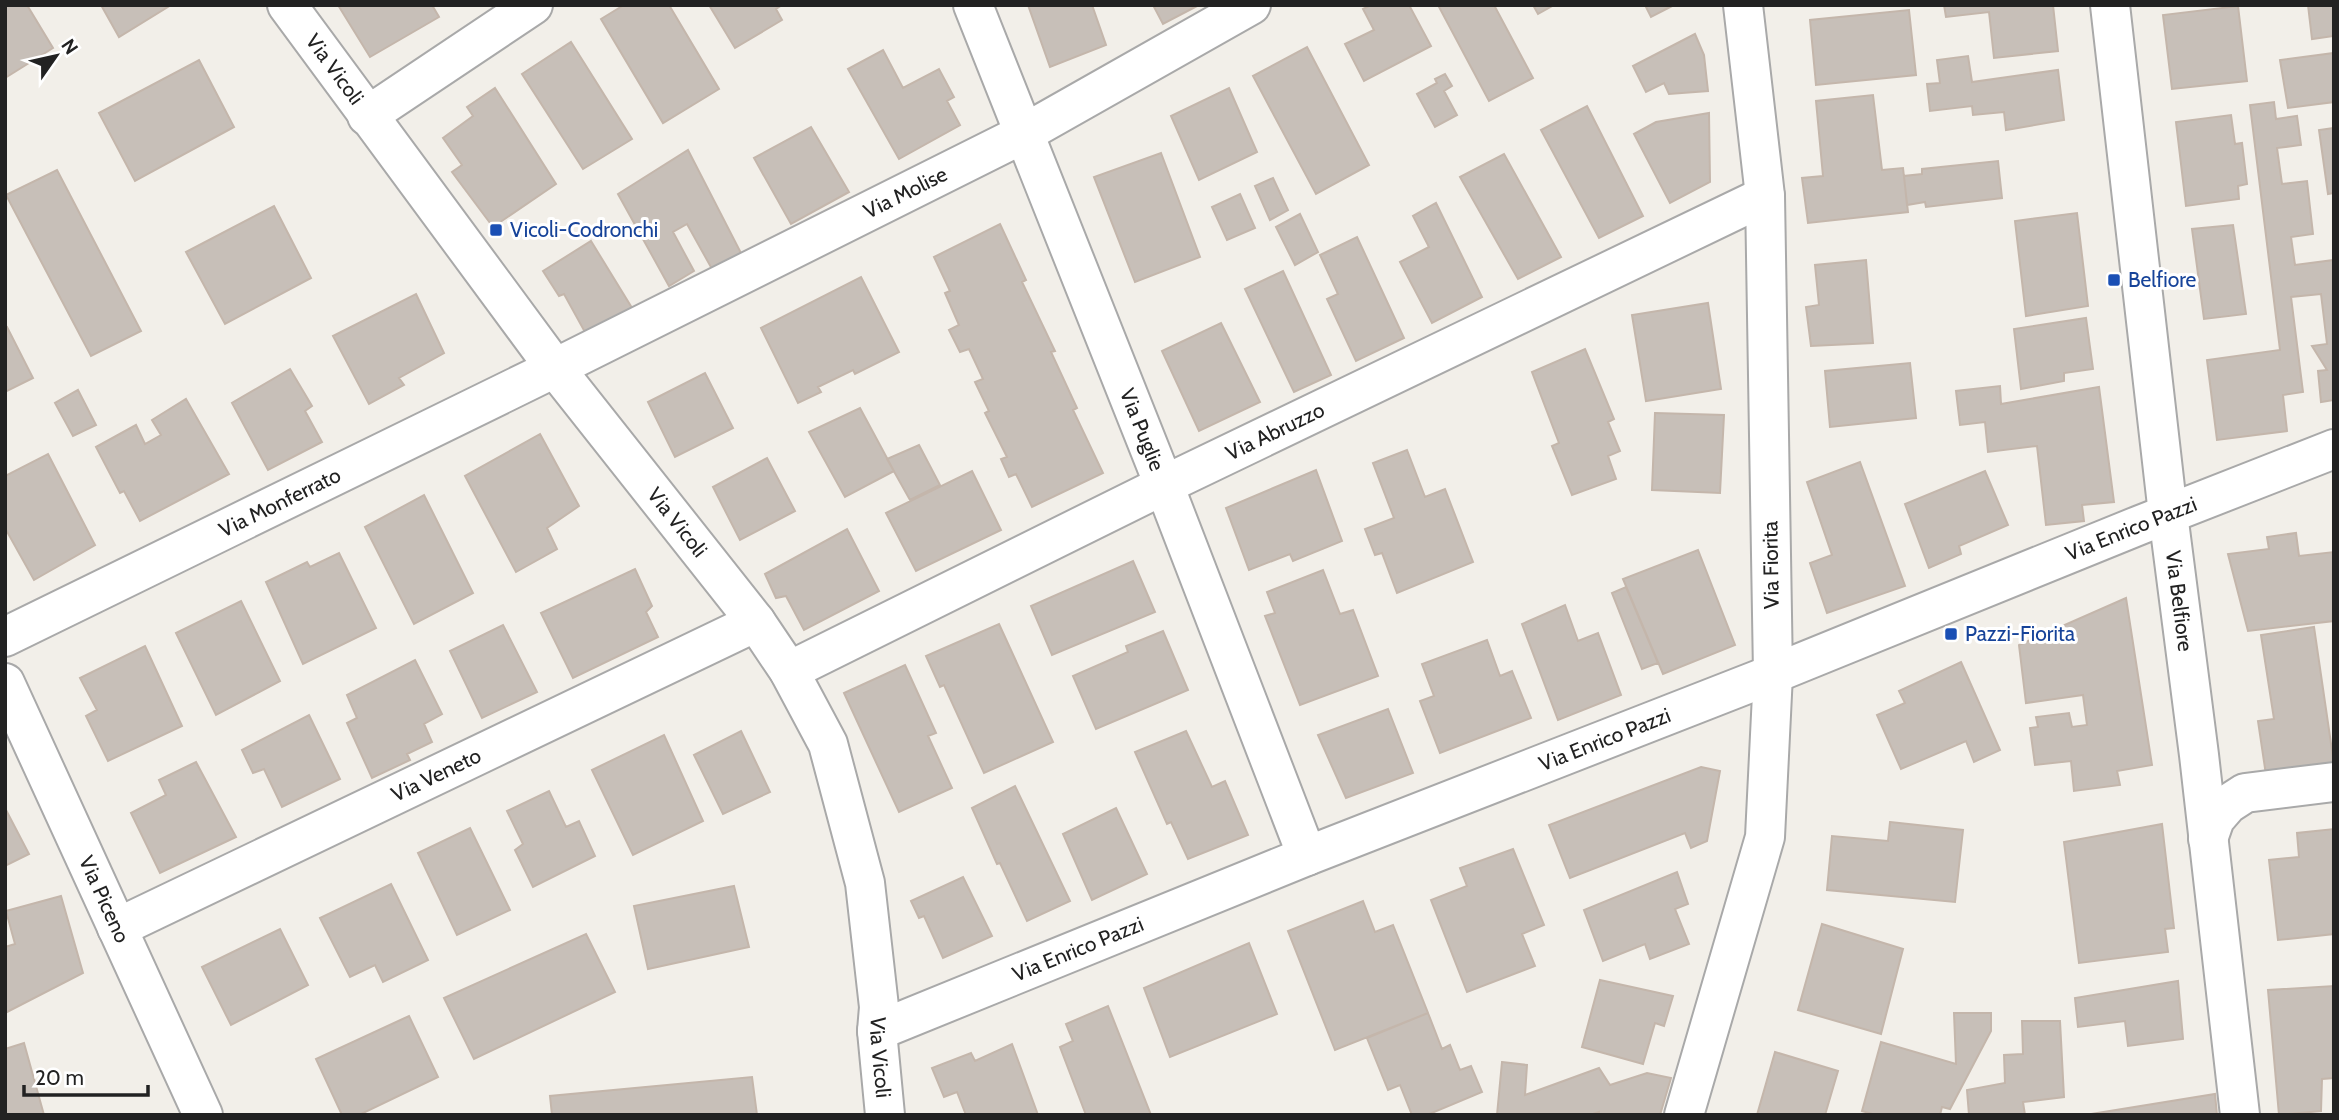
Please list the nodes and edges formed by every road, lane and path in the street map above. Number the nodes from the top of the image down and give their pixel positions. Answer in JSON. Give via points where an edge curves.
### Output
{"nodes":[{"id":1,"x":287,"y":5,"type":"edge"},
{"id":2,"x":533,"y":5,"type":"edge"},
{"id":3,"x":973,"y":5,"type":"edge"},
{"id":4,"x":1251,"y":5,"type":"edge"},
{"id":5,"x":1743,"y":5,"type":"edge"},
{"id":6,"x":2110,"y":5,"type":"edge"},
{"id":7,"x":367,"y":116,"type":"junction"},
{"id":8,"x":1023,"y":134,"type":"junction"},
{"id":9,"x":1765,"y":196,"type":"junction"},
{"id":10,"x":555,"y":368,"type":"junction"},
{"id":11,"x":2334,"y":449,"type":"edge"},
{"id":12,"x":1164,"y":485,"type":"junction"},
{"id":13,"x":2168,"y":514,"type":"junction"},
{"id":14,"x":756,"y":622,"type":"junction"},
{"id":15,"x":5,"y":637,"type":"edge"},
{"id":16,"x":789,"y":671,"type":"junction"},
{"id":17,"x":1773,"y":674,"type":"junction"},
{"id":18,"x":5,"y":683,"type":"edge"},
{"id":19,"x":2199,"y":755,"type":"junction"},
{"id":20,"x":2334,"y":782,"type":"edge"},
{"id":21,"x":2245,"y":793,"type":"junction"},
{"id":22,"x":2208,"y":839,"type":"junction"},
{"id":23,"x":1307,"y":856,"type":"junction"},
{"id":24,"x":117,"y":928,"type":"junction"},
{"id":25,"x":877,"y":1031,"type":"junction"},
{"id":26,"x":204,"y":1115,"type":"edge"},
{"id":27,"x":885,"y":1115,"type":"edge"},
{"id":28,"x":1684,"y":1115,"type":"edge"},
{"id":29,"x":2240,"y":1115,"type":"edge"}],
"edges":[{"from":1,"to":7,"type":"street","name":"Via Vicoli"},
{"from":2,"to":7,"type":"street"},
{"from":3,"to":8,"type":"street","name":"Via Puglie"},
{"from":4,"to":8,"type":"street","name":"Via Molise"},
{"from":5,"to":9,"type":"street","name":"Via Fiorita"},
{"from":6,"to":13,"type":"street","name":"Via Belfiore"},
{"from":7,"to":10,"type":"street","name":"Via Vicoli"},
{"from":8,"to":10,"type":"street","name":"Via Molise"},
{"from":8,"to":12,"type":"street","name":"Via Puglie"},
{"from":9,"to":12,"type":"street","name":"Via Abruzzo"},
{"from":9,"to":17,"type":"street","name":"Via Fiorita"},
{"from":10,"to":14,"type":"street","name":"Via Vicoli"},
{"from":10,"to":15,"type":"street","name":"Via Monferrato"},
{"from":11,"to":13,"type":"street","name":"Via Enrico Pazzi"},
{"from":12,"to":16,"type":"street","name":"Via Abruzzo"},
{"from":12,"to":23,"type":"street","name":"Via Puglie"},
{"from":13,"to":17,"type":"street","name":"Via Enrico Pazzi"},
{"from":13,"to":19,"type":"street","name":"Via Belfiore"},
{"from":14,"to":16,"type":"street","name":"Via Vicoli"},
{"from":14,"to":24,"type":"street","name":"Via Veneto"},
{"from":16,"to":25,"type":"street","name":"Via Vicoli","via":[[828,744],[865,883]]},
{"from":17,"to":23,"type":"street","name":"Via Enrico Pazzi"},
{"from":17,"to":28,"type":"street","name":"Via Fiorita","via":[[1765,837]]},
{"from":18,"to":24,"type":"street","name":"Via Piceno"},
{"from":19,"to":21,"type":"street","via":[[2212,772]]},
{"from":19,"to":22,"type":"street","name":"Via Belfiore"},
{"from":20,"to":21,"type":"street"},
{"from":21,"to":22,"type":"street","via":[[2215,819]]},
{"from":22,"to":29,"type":"street","name":"Via Belfiore"},
{"from":23,"to":25,"type":"street","name":"Via Enrico Pazzi"},
{"from":24,"to":26,"type":"street","name":"Via Piceno"},
{"from":25,"to":27,"type":"street","name":"Via Vicoli"}]}
